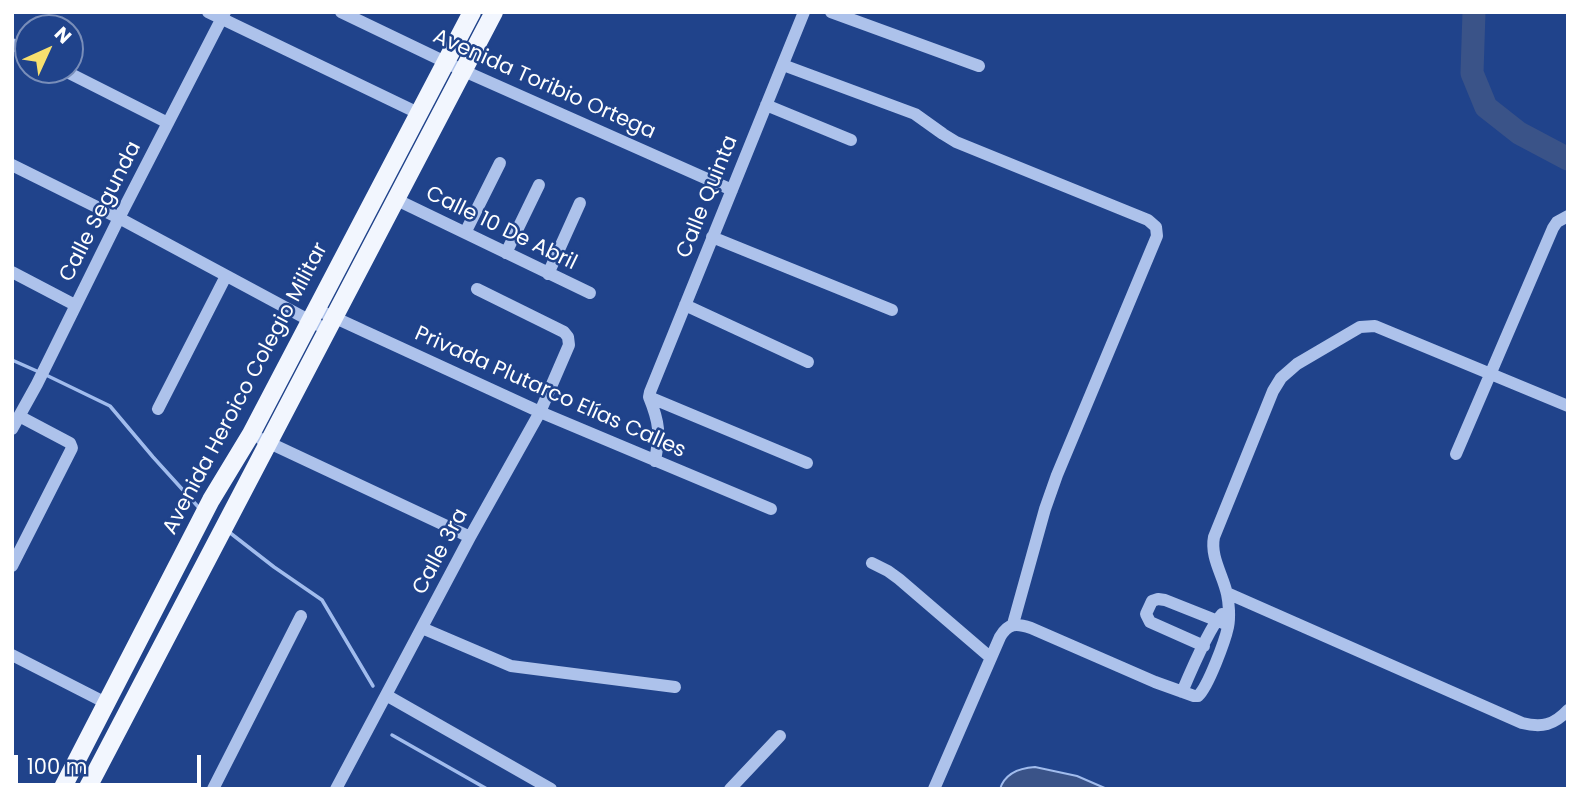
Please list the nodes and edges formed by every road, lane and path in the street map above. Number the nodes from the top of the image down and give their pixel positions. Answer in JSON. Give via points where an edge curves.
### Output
{"nodes":[{"id":1,"x":208,"y":12,"type":"edge"},
{"id":2,"x":341,"y":12,"type":"edge"},
{"id":3,"x":472,"y":12,"type":"edge"},
{"id":4,"x":494,"y":12,"type":"edge"},
{"id":5,"x":804,"y":12,"type":"edge"},
{"id":6,"x":831,"y":12,"type":"edge"},
{"id":7,"x":224,"y":15,"type":"edge"},
{"id":8,"x":446,"y":62,"type":"junction"},
{"id":9,"x":783,"y":65,"type":"junction"},
{"id":10,"x":979,"y":66,"type":"dead end"},
{"id":11,"x":464,"y":71,"type":"junction"},
{"id":12,"x":84,"y":80,"type":"edge"},
{"id":13,"x":766,"y":105,"type":"junction"},
{"id":14,"x":418,"y":113,"type":"junction"},
{"id":15,"x":168,"y":123,"type":"junction"},
{"id":16,"x":852,"y":140,"type":"dead end"},
{"id":17,"x":500,"y":163,"type":"dead end"},
{"id":18,"x":12,"y":165,"type":"edge"},
{"id":19,"x":539,"y":184,"type":"dead end"},
{"id":20,"x":732,"y":190,"type":"junction"},
{"id":21,"x":395,"y":199,"type":"junction"},
{"id":22,"x":580,"y":203,"type":"dead end"},
{"id":23,"x":1568,"y":216,"type":"edge"},
{"id":24,"x":119,"y":218,"type":"junction"},
{"id":25,"x":465,"y":233,"type":"junction"},
{"id":26,"x":712,"y":237,"type":"junction"},
{"id":27,"x":506,"y":254,"type":"junction"},
{"id":28,"x":12,"y":272,"type":"edge"},
{"id":29,"x":548,"y":274,"type":"junction"},
{"id":30,"x":226,"y":276,"type":"junction"},
{"id":31,"x":477,"y":289,"type":"dead end"},
{"id":32,"x":590,"y":293,"type":"dead end"},
{"id":33,"x":75,"y":305,"type":"junction"},
{"id":34,"x":685,"y":305,"type":"junction"},
{"id":35,"x":892,"y":310,"type":"dead end"},
{"id":36,"x":313,"y":314,"type":"junction"},
{"id":37,"x":330,"y":324,"type":"junction"},
{"id":38,"x":808,"y":362,"type":"dead end"},
{"id":39,"x":1491,"y":374,"type":"junction"},
{"id":40,"x":649,"y":397,"type":"junction"},
{"id":41,"x":1568,"y":406,"type":"edge"},
{"id":42,"x":158,"y":409,"type":"dead end"},
{"id":43,"x":540,"y":412,"type":"junction"},
{"id":44,"x":19,"y":416,"type":"junction"},
{"id":45,"x":12,"y":429,"type":"edge"},
{"id":46,"x":251,"y":434,"type":"junction"},
{"id":47,"x":268,"y":442,"type":"junction"},
{"id":48,"x":1456,"y":454,"type":"dead end"},
{"id":49,"x":654,"y":461,"type":"junction"},
{"id":50,"x":807,"y":463,"type":"dead end"},
{"id":51,"x":771,"y":509,"type":"dead end"},
{"id":52,"x":470,"y":537,"type":"junction"},
{"id":53,"x":872,"y":564,"type":"dead end"},
{"id":54,"x":12,"y":566,"type":"edge"},
{"id":55,"x":169,"y":582,"type":"junction"},
{"id":56,"x":1227,"y":593,"type":"junction"},
{"id":57,"x":188,"y":594,"type":"junction"},
{"id":58,"x":301,"y":616,"type":"dead end"},
{"id":59,"x":1223,"y":622,"type":"junction"},
{"id":60,"x":1013,"y":624,"type":"junction"},
{"id":61,"x":422,"y":628,"type":"junction"},
{"id":62,"x":1206,"y":642,"type":"junction"},
{"id":63,"x":1223,"y":643,"type":"junction"},
{"id":64,"x":12,"y":655,"type":"edge"},
{"id":65,"x":991,"y":658,"type":"junction"},
{"id":66,"x":675,"y":687,"type":"dead end"},
{"id":67,"x":1182,"y":692,"type":"junction"},
{"id":68,"x":386,"y":695,"type":"junction"},
{"id":69,"x":106,"y":703,"type":"junction"},
{"id":70,"x":1568,"y":710,"type":"edge"},
{"id":71,"x":780,"y":736,"type":"dead end"},
{"id":72,"x":66,"y":781,"type":"edge"},
{"id":73,"x":92,"y":787,"type":"edge"},
{"id":74,"x":213,"y":789,"type":"edge"},
{"id":75,"x":336,"y":789,"type":"edge"},
{"id":76,"x":551,"y":789,"type":"edge"},
{"id":77,"x":730,"y":789,"type":"edge"},
{"id":78,"x":934,"y":789,"type":"edge"}],
"edges":[{"from":1,"to":7,"type":"street"},
{"from":2,"to":8,"type":"street","name":"Avenida Toribio Ortega"},
{"from":3,"to":8,"type":"main road","name":"Avenida Heroico Colegio Militar"},
{"from":4,"to":11,"type":"main road","name":"Avenida Heroico Colegio Militar"},
{"from":5,"to":9,"type":"street","name":"Calle Quinta"},
{"from":6,"to":10,"type":"street"},
{"from":7,"to":14,"type":"street"},
{"from":7,"to":15,"type":"street","name":"Calle Segunda"},
{"from":8,"to":11,"type":"street","name":"Avenida Toribio Ortega"},
{"from":8,"to":14,"type":"main road","name":"Avenida Heroico Colegio Militar"},
{"from":9,"to":13,"type":"street","name":"Calle Quinta"},
{"from":9,"to":60,"type":"street","via":[[915,114],[957,142],[1156,226],[1157,236],[1057,475]]},
{"from":11,"to":20,"type":"street","name":"Avenida Toribio Ortega"},
{"from":11,"to":21,"type":"main road","name":"Avenida Heroico Colegio Militar"},
{"from":12,"to":15,"type":"street"},
{"from":13,"to":16,"type":"street"},
{"from":13,"to":20,"type":"street","name":"Calle Quinta"},
{"from":14,"to":36,"type":"main road","name":"Avenida Heroico Colegio Militar"},
{"from":15,"to":24,"type":"street","name":"Calle Segunda"},
{"from":17,"to":25,"type":"street"},
{"from":18,"to":24,"type":"street","name":"Privada Plutarco Elías Calles"},
{"from":19,"to":27,"type":"street"},
{"from":20,"to":26,"type":"street","name":"Calle Quinta"},
{"from":21,"to":25,"type":"street","name":"Calle 10 De Abril"},
{"from":21,"to":37,"type":"main road","name":"Avenida Heroico Colegio Militar"},
{"from":22,"to":29,"type":"street"},
{"from":23,"to":39,"type":"street","via":[[1553,228]]},
{"from":24,"to":30,"type":"street","name":"Privada Plutarco Elías Calles"},
{"from":24,"to":33,"type":"street","name":"Calle Segunda"},
{"from":25,"to":27,"type":"street","name":"Calle 10 De Abril"},
{"from":26,"to":34,"type":"street","name":"Calle Quinta"},
{"from":26,"to":35,"type":"street"},
{"from":27,"to":29,"type":"street","name":"Calle 10 De Abril"},
{"from":28,"to":33,"type":"street"},
{"from":29,"to":32,"type":"street","name":"Calle 10 De Abril"},
{"from":30,"to":36,"type":"street","name":"Privada Plutarco Elías Calles"},
{"from":30,"to":42,"type":"street"},
{"from":31,"to":43,"type":"street","name":"Calle 3ra","via":[[568,337],[569,345]]},
{"from":33,"to":44,"type":"street","name":"Calle Segunda"},
{"from":34,"to":38,"type":"street"},
{"from":34,"to":40,"type":"street","name":"Calle Quinta"},
{"from":36,"to":37,"type":"street","name":"Privada Plutarco Elías Calles"},
{"from":36,"to":46,"type":"main road","name":"Avenida Heroico Colegio Militar"},
{"from":37,"to":43,"type":"street","name":"Privada Plutarco Elías Calles"},
{"from":37,"to":47,"type":"main road","name":"Avenida Heroico Colegio Militar"},
{"from":39,"to":41,"type":"street"},
{"from":39,"to":48,"type":"street"},
{"from":39,"to":56,"type":"street","via":[[1367,326],[1288,371],[1273,391],[1214,537],[1213,550]]},
{"from":40,"to":49,"type":"street","via":[[659,424]]},
{"from":40,"to":50,"type":"street"},
{"from":43,"to":49,"type":"street","name":"Privada Plutarco Elías Calles"},
{"from":43,"to":52,"type":"street","name":"Calle 3ra"},
{"from":44,"to":45,"type":"street","name":"Calle Segunda"},
{"from":44,"to":54,"type":"street","via":[[72,448]]},
{"from":46,"to":47,"type":"street"},
{"from":46,"to":55,"type":"main road","name":"Avenida Heroico Colegio Militar"},
{"from":47,"to":52,"type":"street"},
{"from":47,"to":57,"type":"main road","name":"Avenida Heroico Colegio Militar"},
{"from":49,"to":51,"type":"street","name":"Privada Plutarco Elías Calles"},
{"from":52,"to":61,"type":"street","name":"Calle 3ra"},
{"from":53,"to":65,"type":"street","via":[[899,579]]},
{"from":55,"to":57,"type":"main road"},
{"from":55,"to":69,"type":"main road","name":"Avenida Heroico Colegio Militar"},
{"from":56,"to":59,"type":"street"},
{"from":56,"to":70,"type":"street","via":[[1522,723],[1545,725]]},
{"from":57,"to":73,"type":"main road","name":"Avenida Heroico Colegio Militar"},
{"from":58,"to":74,"type":"street"},
{"from":59,"to":62,"type":"street"},
{"from":59,"to":62,"type":"street","via":[[1165,600],[1152,601],[1146,614],[1150,622]]},
{"from":59,"to":63,"type":"street"},
{"from":60,"to":65,"type":"street","via":[[1003,631]]},
{"from":60,"to":67,"type":"street"},
{"from":61,"to":66,"type":"street","via":[[511,666]]},
{"from":61,"to":68,"type":"street","name":"Calle 3ra"},
{"from":62,"to":63,"type":"street"},
{"from":62,"to":67,"type":"street"},
{"from":63,"to":67,"type":"street","via":[[1202,692],[1198,696]]},
{"from":64,"to":69,"type":"street"},
{"from":65,"to":78,"type":"street"},
{"from":68,"to":75,"type":"street","name":"Calle 3ra"},
{"from":68,"to":76,"type":"street"},
{"from":69,"to":72,"type":"main road","name":"Avenida Heroico Colegio Militar"},
{"from":71,"to":77,"type":"street"},
{"from":72,"to":73,"type":"street"}]}
